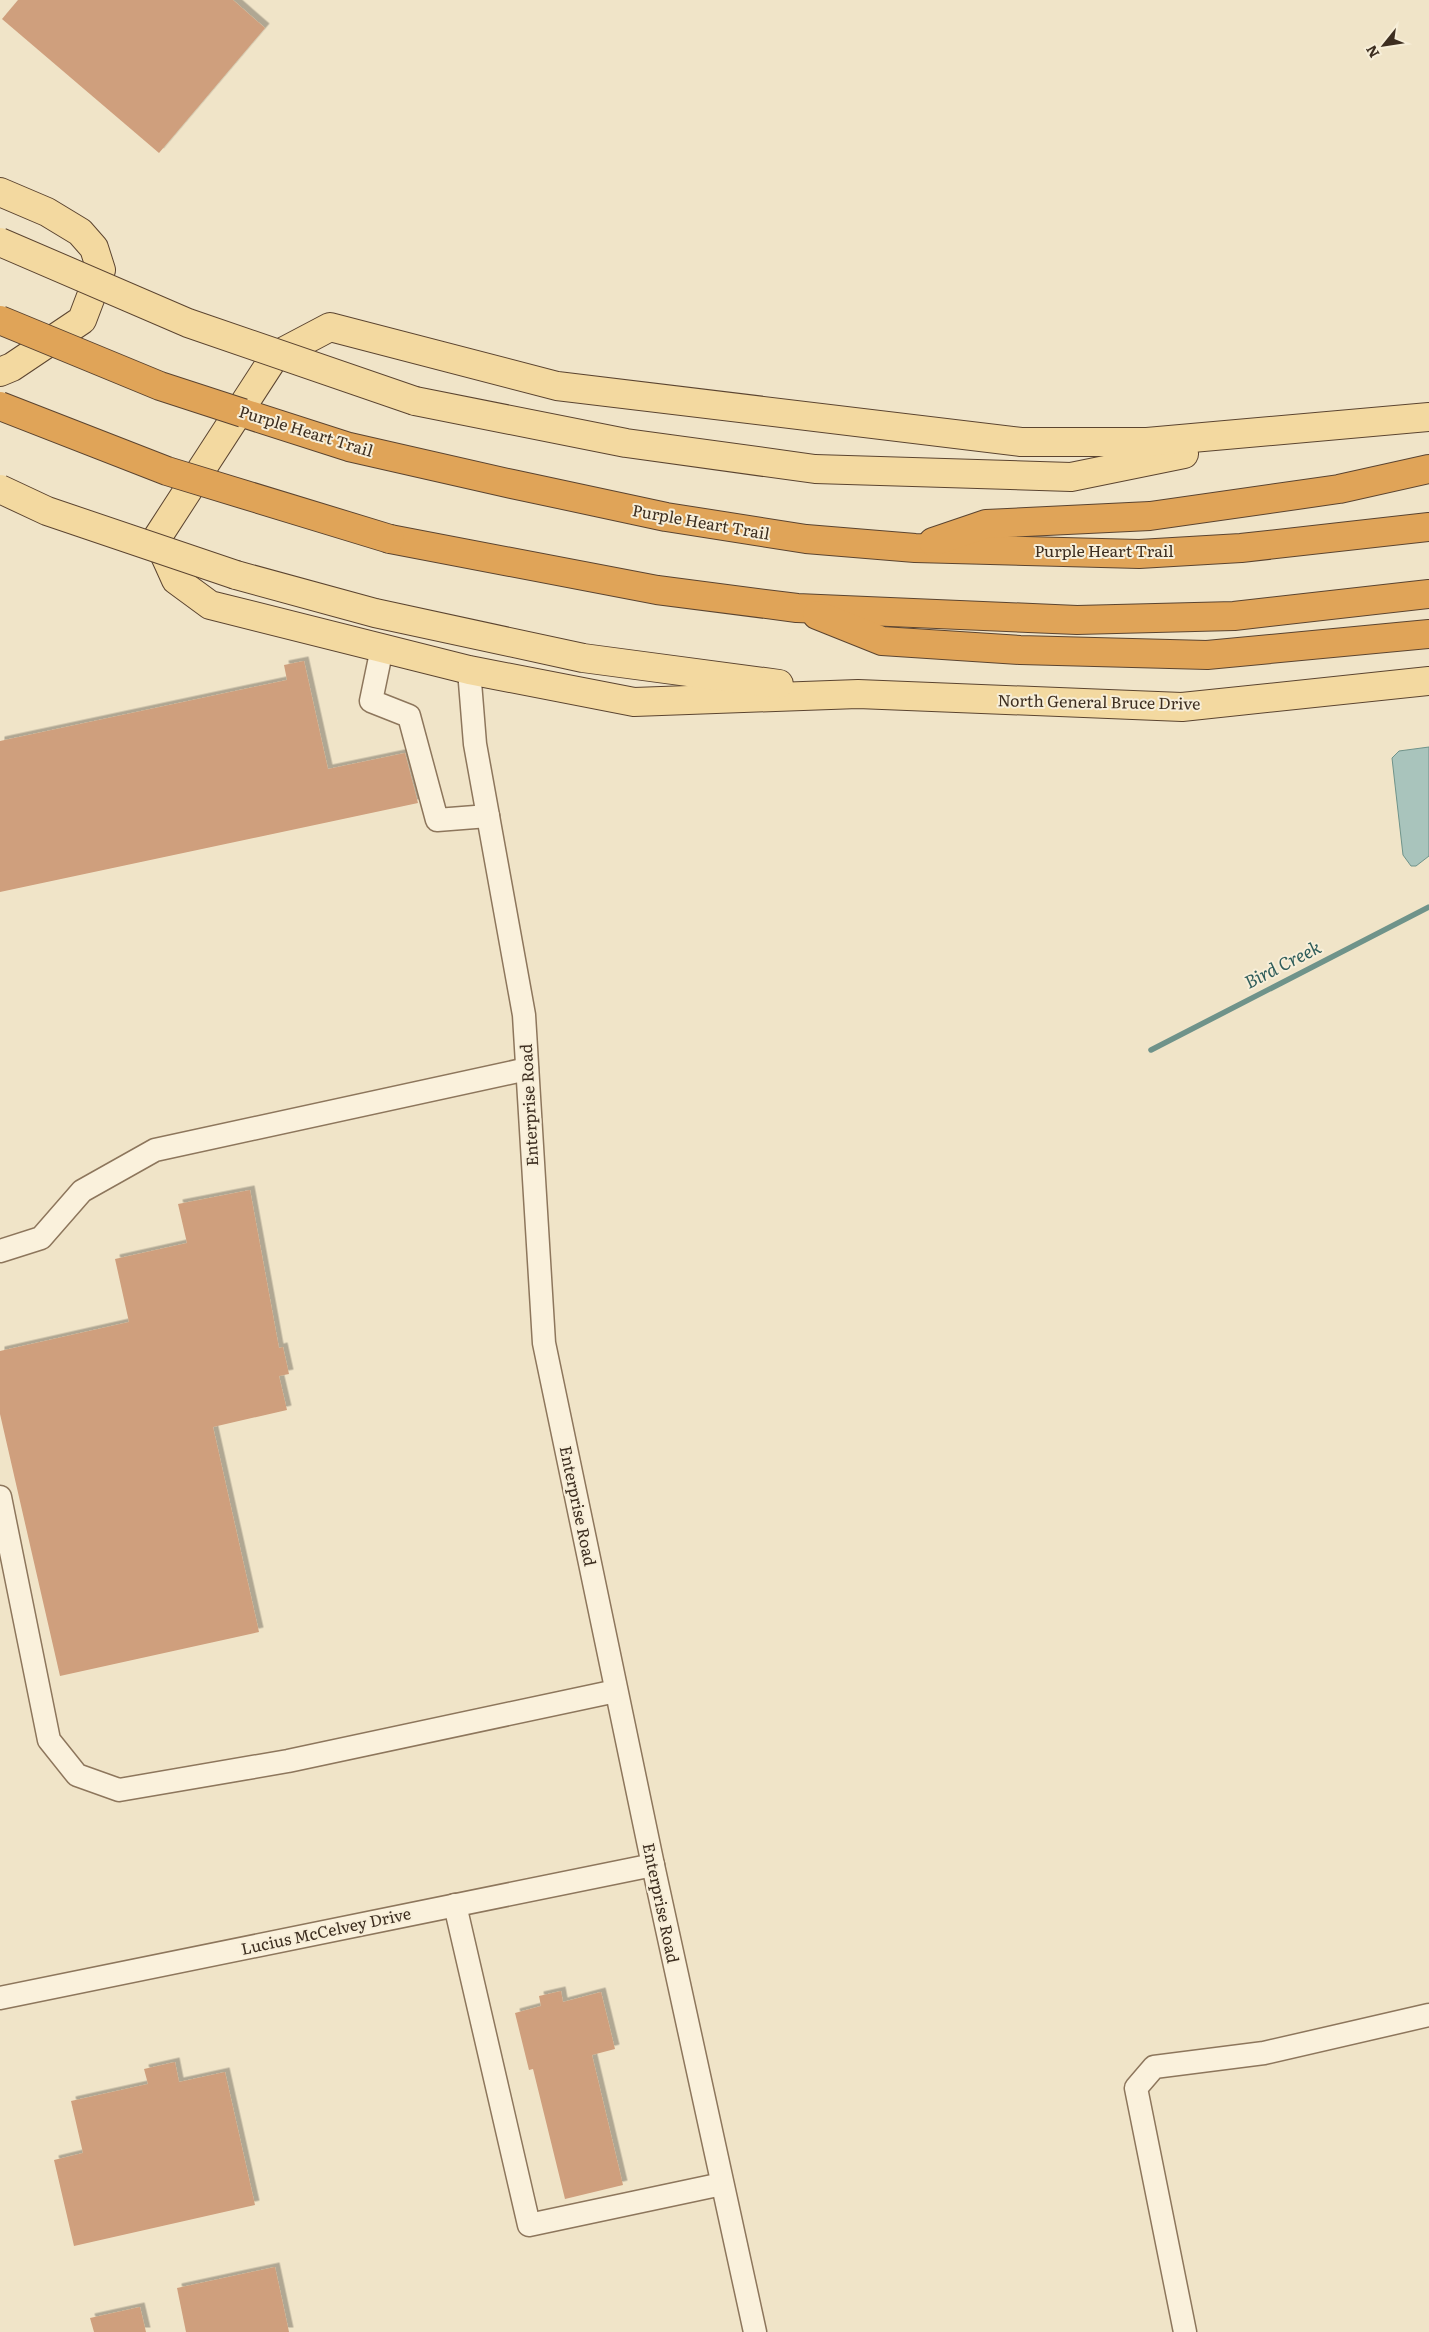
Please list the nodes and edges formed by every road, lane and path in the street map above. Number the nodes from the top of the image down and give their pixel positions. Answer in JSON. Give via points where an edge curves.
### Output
{"nodes":[{"id":1,"x":0,"y":192,"type":"edge"},
{"id":2,"x":0,"y":242,"type":"edge"},
{"id":3,"x":0,"y":320,"type":"edge"},
{"id":4,"x":0,"y":372,"type":"edge"},
{"id":5,"x":0,"y":406,"type":"edge"},
{"id":6,"x":1429,"y":417,"type":"edge"},
{"id":7,"x":1313,"y":427,"type":"junction"},
{"id":8,"x":1429,"y":469,"type":"edge"},
{"id":9,"x":0,"y":489,"type":"edge"},
{"id":10,"x":1429,"y":527,"type":"edge"},
{"id":11,"x":915,"y":548,"type":"junction"},
{"id":12,"x":1429,"y":594,"type":"edge"},
{"id":13,"x":797,"y":608,"type":"junction"},
{"id":14,"x":1429,"y":634,"type":"edge"},
{"id":15,"x":382,"y":648,"type":"junction"},
{"id":16,"x":469,"y":670,"type":"junction"},
{"id":17,"x":1429,"y":680,"type":"edge"},
{"id":18,"x":858,"y":694,"type":"junction"},
{"id":19,"x":488,"y":816,"type":"junction"},
{"id":20,"x":527,"y":1069,"type":"junction"},
{"id":21,"x":0,"y":1250,"type":"edge"},
{"id":22,"x":0,"y":1497,"type":"edge"},
{"id":23,"x":616,"y":1691,"type":"junction"},
{"id":24,"x":652,"y":1865,"type":"junction"},
{"id":25,"x":455,"y":1905,"type":"junction"},
{"id":26,"x":0,"y":1998,"type":"edge"},
{"id":27,"x":1429,"y":2015,"type":"edge"},
{"id":28,"x":722,"y":2184,"type":"junction"},
{"id":29,"x":755,"y":2332,"type":"edge"},
{"id":30,"x":1185,"y":2332,"type":"edge"}],
"edges":[{"from":1,"to":4,"type":"main road","via":[[47,212],[80,232],[94,248],[101,270],[82,320]]},
{"from":2,"to":7,"type":"main road","bridge":true,"via":[[188,323],[415,401],[626,443],[815,469],[1071,477]]},
{"from":3,"to":11,"type":"highway","name":"Purple Heart Trail","bridge":true,"via":[[160,386],[349,446],[666,517],[806,540]]},
{"from":5,"to":13,"type":"highway","bridge":true,"via":[[167,470],[390,539],[657,590]]},
{"from":6,"to":7,"type":"main road"},
{"from":7,"to":15,"type":"main road","via":[[1147,442],[1021,442],[557,386],[330,327],[275,356],[157,538],[176,580],[210,605]]},
{"from":8,"to":11,"type":"highway","via":[[1339,489],[1150,516],[986,524]]},
{"from":9,"to":18,"type":"main road","bridge":true,"via":[[47,511],[236,575],[375,613],[583,658]]},
{"from":10,"to":11,"type":"highway","name":"Purple Heart Trail","via":[[1240,548],[1139,554]]},
{"from":12,"to":13,"type":"highway","via":[[1234,616],[1077,620]]},
{"from":13,"to":14,"type":"highway","via":[[882,641],[1020,650],[1207,655]]},
{"from":15,"to":16,"type":"main road"},
{"from":15,"to":19,"type":"street","via":[[371,701],[409,716],[437,820]]},
{"from":16,"to":18,"type":"main road","via":[[634,702]]},
{"from":16,"to":19,"type":"street","name":"Enterprise Road","via":[[475,744]]},
{"from":17,"to":18,"type":"main road","name":"North General Bruce Drive","via":[[1182,707]]},
{"from":19,"to":20,"type":"street","name":"Enterprise Road","via":[[524,1016]]},
{"from":20,"to":21,"type":"street","via":[[154,1150],[82,1191],[40,1238]]},
{"from":20,"to":23,"type":"street","name":"Enterprise Road","via":[[544,1343]]},
{"from":22,"to":23,"type":"street","via":[[49,1740],[76,1775],[119,1790],[288,1761]]},
{"from":23,"to":24,"type":"street","name":"Enterprise Road"},
{"from":24,"to":25,"type":"street","name":"Lucius McCelvey Drive"},
{"from":24,"to":28,"type":"street","name":"Enterprise Road"},
{"from":25,"to":26,"type":"street","name":"Lucius McCelvey Drive"},
{"from":25,"to":28,"type":"street","via":[[529,2225]]},
{"from":27,"to":30,"type":"street","via":[[1264,2053],[1154,2067],[1136,2088]]},
{"from":28,"to":29,"type":"street","name":"Enterprise Road"}]}
